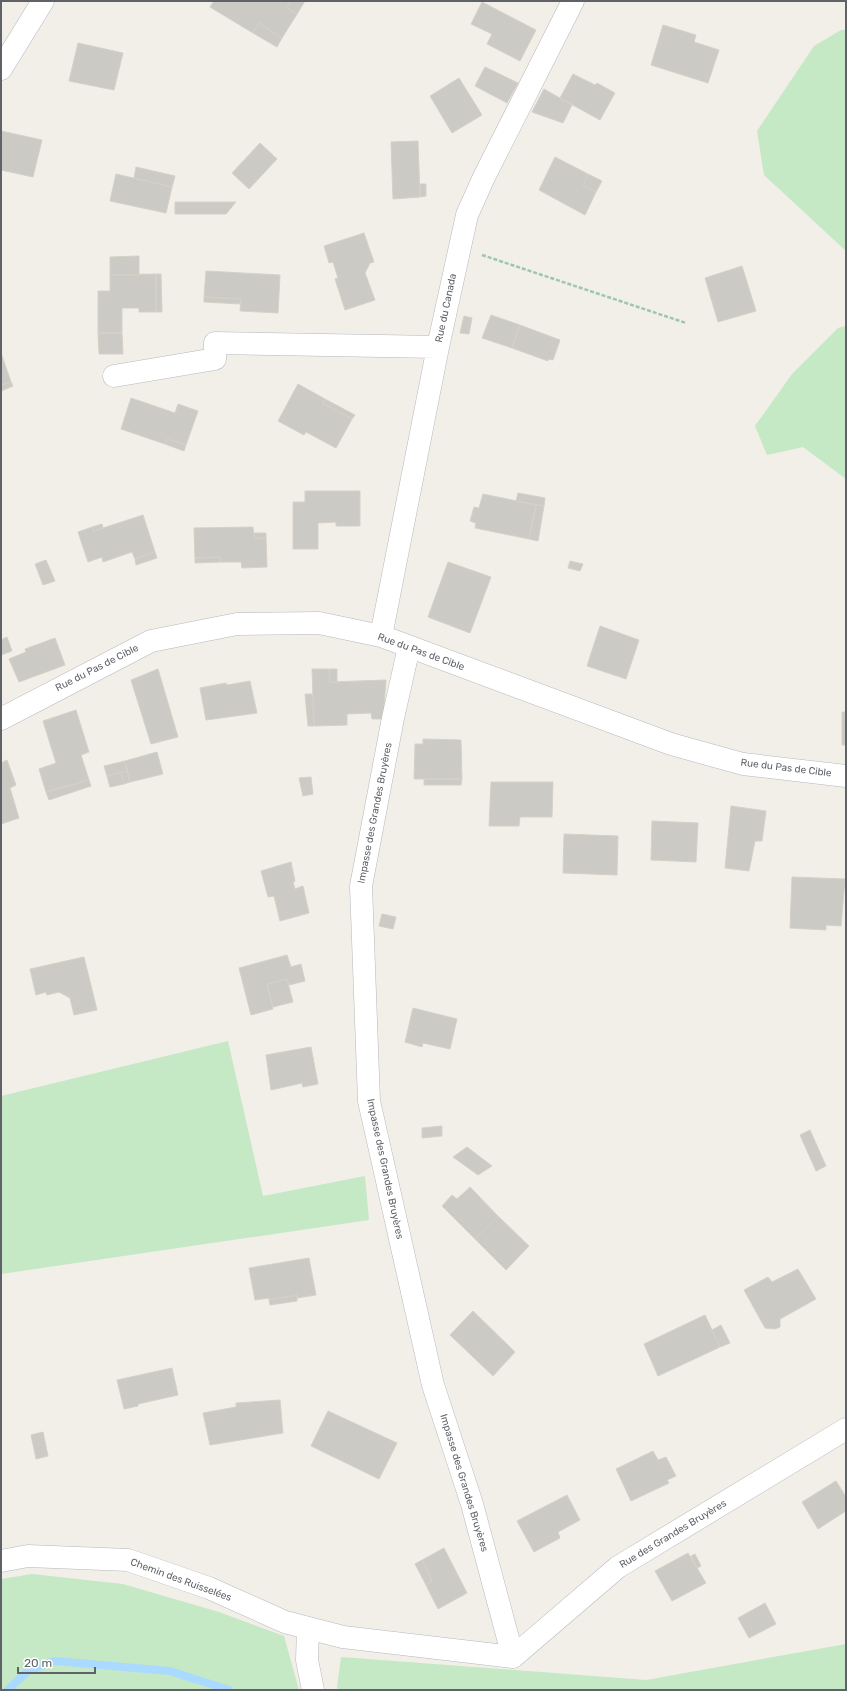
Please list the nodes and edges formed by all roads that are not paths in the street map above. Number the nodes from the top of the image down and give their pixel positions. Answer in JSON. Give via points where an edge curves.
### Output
{"nodes":[{"id":1,"x":43,"y":1,"type":"edge"},
{"id":2,"x":573,"y":1,"type":"edge"},
{"id":3,"x":1,"y":69,"type":"edge"},
{"id":4,"x":438,"y":347,"type":"junction"},
{"id":5,"x":114,"y":376,"type":"dead end"},
{"id":6,"x":381,"y":636,"type":"junction"},
{"id":7,"x":409,"y":648,"type":"junction"},
{"id":8,"x":1,"y":719,"type":"edge"},
{"id":9,"x":846,"y":776,"type":"edge"},
{"id":10,"x":846,"y":1429,"type":"edge"},
{"id":11,"x":1,"y":1561,"type":"edge"},
{"id":12,"x":308,"y":1628,"type":"junction"},
{"id":13,"x":514,"y":1657,"type":"junction"},
{"id":14,"x":313,"y":1690,"type":"edge"}],
"edges":[{"from":1,"to":3,"type":"street"},
{"from":2,"to":4,"type":"street","name":"Rue du Canada","via":[[467,215]]},
{"from":4,"to":5,"type":"street","via":[[215,343],[215,359]]},
{"from":4,"to":6,"type":"street","name":"Rue du Canada"},
{"from":6,"to":7,"type":"street","name":"Rue du Pas de Cible"},
{"from":6,"to":8,"type":"street","name":"Rue du Pas de Cible","via":[[319,624],[237,624],[151,641]]},
{"from":7,"to":9,"type":"street","name":"Rue du Pas de Cible","via":[[671,744],[743,764]]},
{"from":7,"to":13,"type":"street","name":"Impasse des Grandes Bruyères","via":[[361,886],[369,1101],[433,1385],[472,1504]]},
{"from":10,"to":13,"type":"street","name":"Rue des Grandes Bruyères","via":[[618,1567]]},
{"from":11,"to":12,"type":"street","name":"Chemin des Ruisselées","via":[[28,1556],[128,1560],[209,1588],[285,1622]]},
{"from":12,"to":13,"type":"street","name":"Chemin des Ruisselées","via":[[343,1637]]},
{"from":12,"to":14,"type":"street","via":[[308,1660]]}]}
